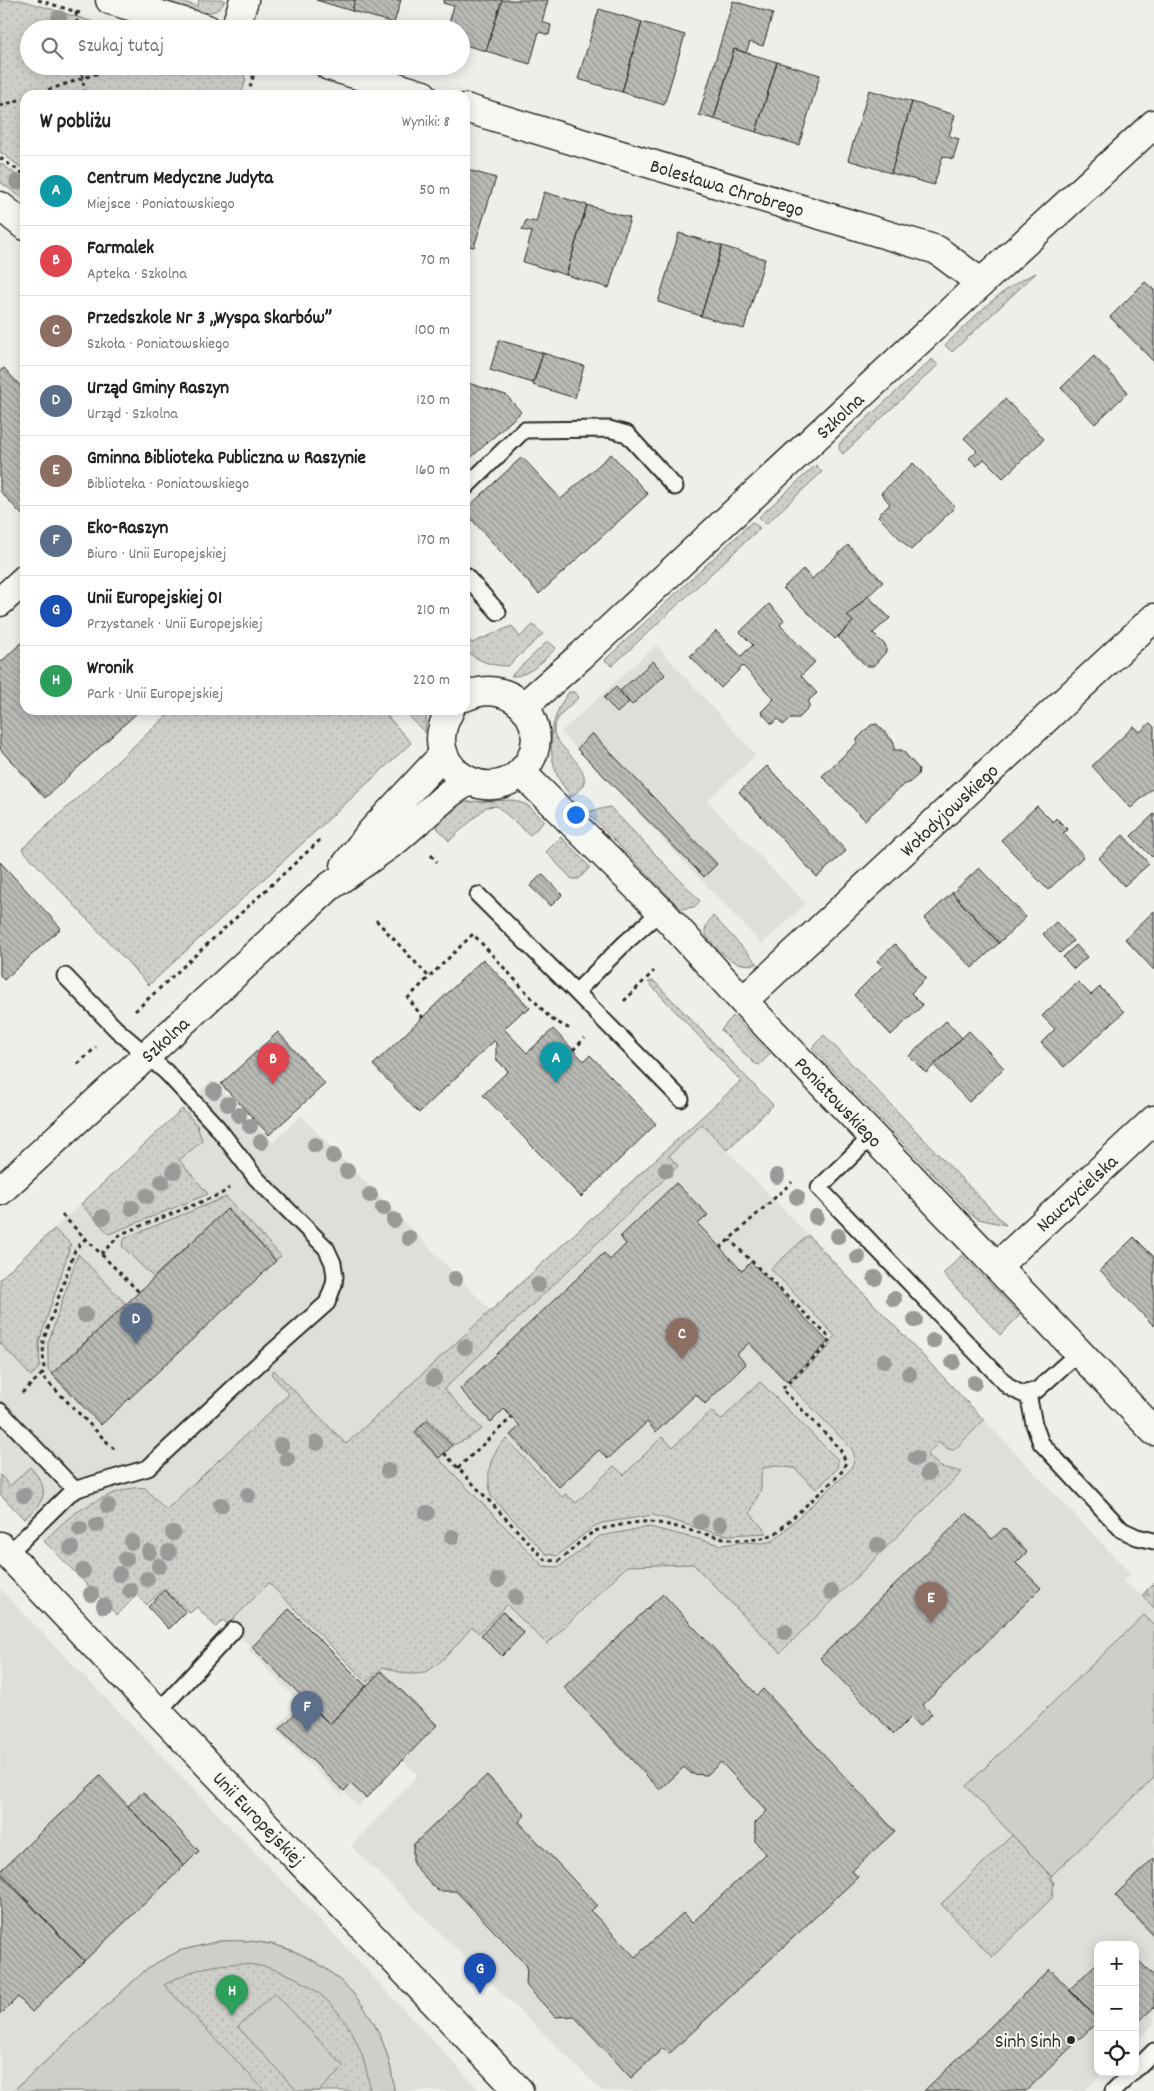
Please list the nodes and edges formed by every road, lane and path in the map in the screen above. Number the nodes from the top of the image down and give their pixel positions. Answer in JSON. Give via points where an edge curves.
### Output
{"nodes":[{"id":1,"x":110,"y":0,"type":"edge"},
{"id":2,"x":244,"y":0,"type":"edge"},
{"id":3,"x":76,"y":12,"type":"dead end"},
{"id":4,"x":77,"y":20,"type":"edge"},
{"id":5,"x":176,"y":20,"type":"edge"},
{"id":6,"x":238,"y":20,"type":"edge"},
{"id":7,"x":83,"y":75,"type":"edge"},
{"id":8,"x":92,"y":75,"type":"edge"},
{"id":9,"x":254,"y":75,"type":"edge"},
{"id":10,"x":358,"y":75,"type":"edge"},
{"id":11,"x":83,"y":78,"type":"junction"},
{"id":12,"x":48,"y":90,"type":"edge"},
{"id":13,"x":84,"y":90,"type":"edge"},
{"id":14,"x":249,"y":90,"type":"edge"},
{"id":15,"x":408,"y":90,"type":"edge"},
{"id":16,"x":20,"y":100,"type":"edge"},
{"id":17,"x":0,"y":106,"type":"edge"},
{"id":18,"x":470,"y":110,"type":"edge"},
{"id":19,"x":1154,"y":124,"type":"edge"},
{"id":20,"x":0,"y":158,"type":"edge"},
{"id":21,"x":20,"y":172,"type":"edge"},
{"id":22,"x":0,"y":206,"type":"edge"},
{"id":23,"x":20,"y":222,"type":"edge"},
{"id":24,"x":980,"y":283,"type":"junction"},
{"id":25,"x":470,"y":483,"type":"edge"},
{"id":26,"x":675,"y":487,"type":"dead end"},
{"id":27,"x":470,"y":581,"type":"edge"},
{"id":28,"x":20,"y":584,"type":"edge"},
{"id":29,"x":0,"y":602,"type":"edge"},
{"id":30,"x":498,"y":612,"type":"dead end"},
{"id":31,"x":1154,"y":618,"type":"edge"},
{"id":32,"x":470,"y":695,"type":"edge"},
{"id":33,"x":524,"y":706,"type":"junction"},
{"id":34,"x":447,"y":715,"type":"edge"},
{"id":35,"x":444,"y":755,"type":"junction"},
{"id":36,"x":521,"y":772,"type":"junction"},
{"id":37,"x":468,"y":781,"type":"junction"},
{"id":38,"x":323,"y":837,"type":"dead end"},
{"id":39,"x":329,"y":887,"type":"junction"},
{"id":40,"x":478,"y":895,"type":"dead end"},
{"id":41,"x":661,"y":911,"type":"junction"},
{"id":42,"x":376,"y":920,"type":"dead end"},
{"id":43,"x":65,"y":976,"type":"dead end"},
{"id":44,"x":429,"y":977,"type":"junction"},
{"id":45,"x":576,"y":992,"type":"junction"},
{"id":46,"x":743,"y":1001,"type":"junction"},
{"id":47,"x":423,"y":1018,"type":"dead end"},
{"id":48,"x":116,"y":1029,"type":"junction"},
{"id":49,"x":584,"y":1038,"type":"dead end"},
{"id":50,"x":148,"y":1055,"type":"junction"},
{"id":51,"x":78,"y":1064,"type":"dead end"},
{"id":52,"x":681,"y":1099,"type":"dead end"},
{"id":53,"x":1154,"y":1120,"type":"edge"},
{"id":54,"x":872,"y":1135,"type":"junction"},
{"id":55,"x":793,"y":1180,"type":"dead end"},
{"id":56,"x":0,"y":1191,"type":"edge"},
{"id":57,"x":234,"y":1194,"type":"dead end"},
{"id":58,"x":62,"y":1215,"type":"dead end"},
{"id":59,"x":86,"y":1238,"type":"junction"},
{"id":60,"x":730,"y":1240,"type":"junction"},
{"id":61,"x":720,"y":1248,"type":"dead end"},
{"id":62,"x":101,"y":1254,"type":"junction"},
{"id":63,"x":997,"y":1266,"type":"junction"},
{"id":64,"x":139,"y":1292,"type":"dead end"},
{"id":65,"x":1079,"y":1352,"type":"junction"},
{"id":66,"x":1028,"y":1394,"type":"junction"},
{"id":67,"x":0,"y":1411,"type":"edge"},
{"id":68,"x":512,"y":1417,"type":"dead end"},
{"id":69,"x":1154,"y":1431,"type":"edge"},
{"id":70,"x":444,"y":1453,"type":"dead end"},
{"id":71,"x":458,"y":1468,"type":"junction"},
{"id":72,"x":136,"y":1472,"type":"junction"},
{"id":73,"x":75,"y":1490,"type":"junction"},
{"id":74,"x":1154,"y":1541,"type":"edge"},
{"id":75,"x":4,"y":1550,"type":"edge"},
{"id":76,"x":234,"y":1630,"type":"dead end"},
{"id":77,"x":158,"y":1712,"type":"junction"},
{"id":78,"x":1154,"y":2051,"type":"edge"},
{"id":79,"x":1139,"y":2066,"type":"edge"},
{"id":80,"x":1128,"y":2076,"type":"edge"},
{"id":81,"x":519,"y":2091,"type":"edge"},
{"id":82,"x":1113,"y":2091,"type":"edge"}],
"edges":[{"from":1,"to":5,"type":"street"},
{"from":2,"to":6,"type":"street"},
{"from":3,"to":4,"type":"path"},
{"from":7,"to":11,"type":"path"},
{"from":8,"to":11,"type":"path"},
{"from":9,"to":14,"type":"path"},
{"from":10,"to":15,"type":"street"},
{"from":11,"to":12,"type":"path"},
{"from":11,"to":13,"type":"path"},
{"from":16,"to":17,"type":"path"},
{"from":18,"to":24,"type":"street","name":"Bolesława Chrobrego","via":[[937,250]]},
{"from":19,"to":24,"type":"street","name":"Szkolna"},
{"from":20,"to":21,"type":"path"},
{"from":22,"to":23,"type":"street"},
{"from":24,"to":33,"type":"street","name":"Szkolna"},
{"from":25,"to":26,"type":"lane","via":[[524,430],[609,429],[627,434]]},
{"from":27,"to":30,"type":"lane"},
{"from":28,"to":29,"type":"street"},
{"from":31,"to":46,"type":"street","name":"Wołodyjowskiego"},
{"from":32,"to":33,"type":"street","via":[[494,690]]},
{"from":33,"to":36,"type":"street","via":[[534,726],[535,747]]},
{"from":34,"to":35,"type":"street","via":[[441,739]]},
{"from":35,"to":37,"type":"street","via":[[449,766]]},
{"from":35,"to":39,"type":"street","name":"Szkolna","via":[[371,832]]},
{"from":36,"to":37,"type":"street","via":[[512,779],[490,786]]},
{"from":36,"to":41,"type":"street","name":"Poniatowskiego"},
{"from":37,"to":39,"type":"street","name":"Szkolna","via":[[395,841]]},
{"from":38,"to":48,"type":"path"},
{"from":39,"to":50,"type":"street","name":"Szkolna"},
{"from":40,"to":45,"type":"lane"},
{"from":41,"to":45,"type":"lane"},
{"from":41,"to":46,"type":"street","name":"Poniatowskiego"},
{"from":42,"to":44,"type":"path"},
{"from":43,"to":48,"type":"lane"},
{"from":44,"to":47,"type":"path","via":[[408,998]]},
{"from":44,"to":49,"type":"path","via":[[473,934],[552,1019]]},
{"from":45,"to":52,"type":"lane"},
{"from":46,"to":54,"type":"street","name":"Poniatowskiego"},
{"from":48,"to":50,"type":"lane"},
{"from":48,"to":51,"type":"path"},
{"from":50,"to":56,"type":"street","name":"Szkolna"},
{"from":50,"to":72,"type":"lane","via":[[217,1127],[266,1189],[326,1248],[335,1276],[326,1303],[148,1468]]},
{"from":53,"to":63,"type":"street","name":"Nauczycielska"},
{"from":54,"to":63,"type":"street","name":"Poniatowskiego"},
{"from":54,"to":66,"type":"lane","via":[[819,1188],[1009,1387],[1015,1392]]},
{"from":55,"to":60,"type":"path"},
{"from":57,"to":62,"type":"path","via":[[228,1188],[221,1194],[120,1234]]},
{"from":58,"to":59,"type":"path"},
{"from":59,"to":62,"type":"path"},
{"from":59,"to":72,"type":"path","via":[[75,1250],[43,1342],[44,1372],[41,1375]]},
{"from":60,"to":61,"type":"path"},
{"from":60,"to":71,"type":"path","via":[[830,1338],[827,1346],[782,1390],[840,1449],[846,1462],[836,1478],[776,1533],[765,1538],[724,1538],[648,1522],[628,1524],[598,1530],[558,1561],[545,1560]]},
{"from":62,"to":64,"type":"path"},
{"from":63,"to":65,"type":"street","name":"Poniatowskiego"},
{"from":65,"to":66,"type":"lane","via":[[1041,1387]]},
{"from":65,"to":69,"type":"street","name":"Poniatowskiego"},
{"from":66,"to":74,"type":"lane","via":[[1041,1443],[1122,1530]]},
{"from":67,"to":73,"type":"lane"},
{"from":68,"to":71,"type":"path"},
{"from":70,"to":71,"type":"path"},
{"from":72,"to":73,"type":"lane"},
{"from":73,"to":75,"type":"lane"},
{"from":75,"to":77,"type":"street","name":"Unii Europejskiej"},
{"from":76,"to":77,"type":"lane"},
{"from":77,"to":81,"type":"street","name":"Unii Europejskiej"},
{"from":78,"to":79,"type":"lane"},
{"from":80,"to":82,"type":"lane"}]}
